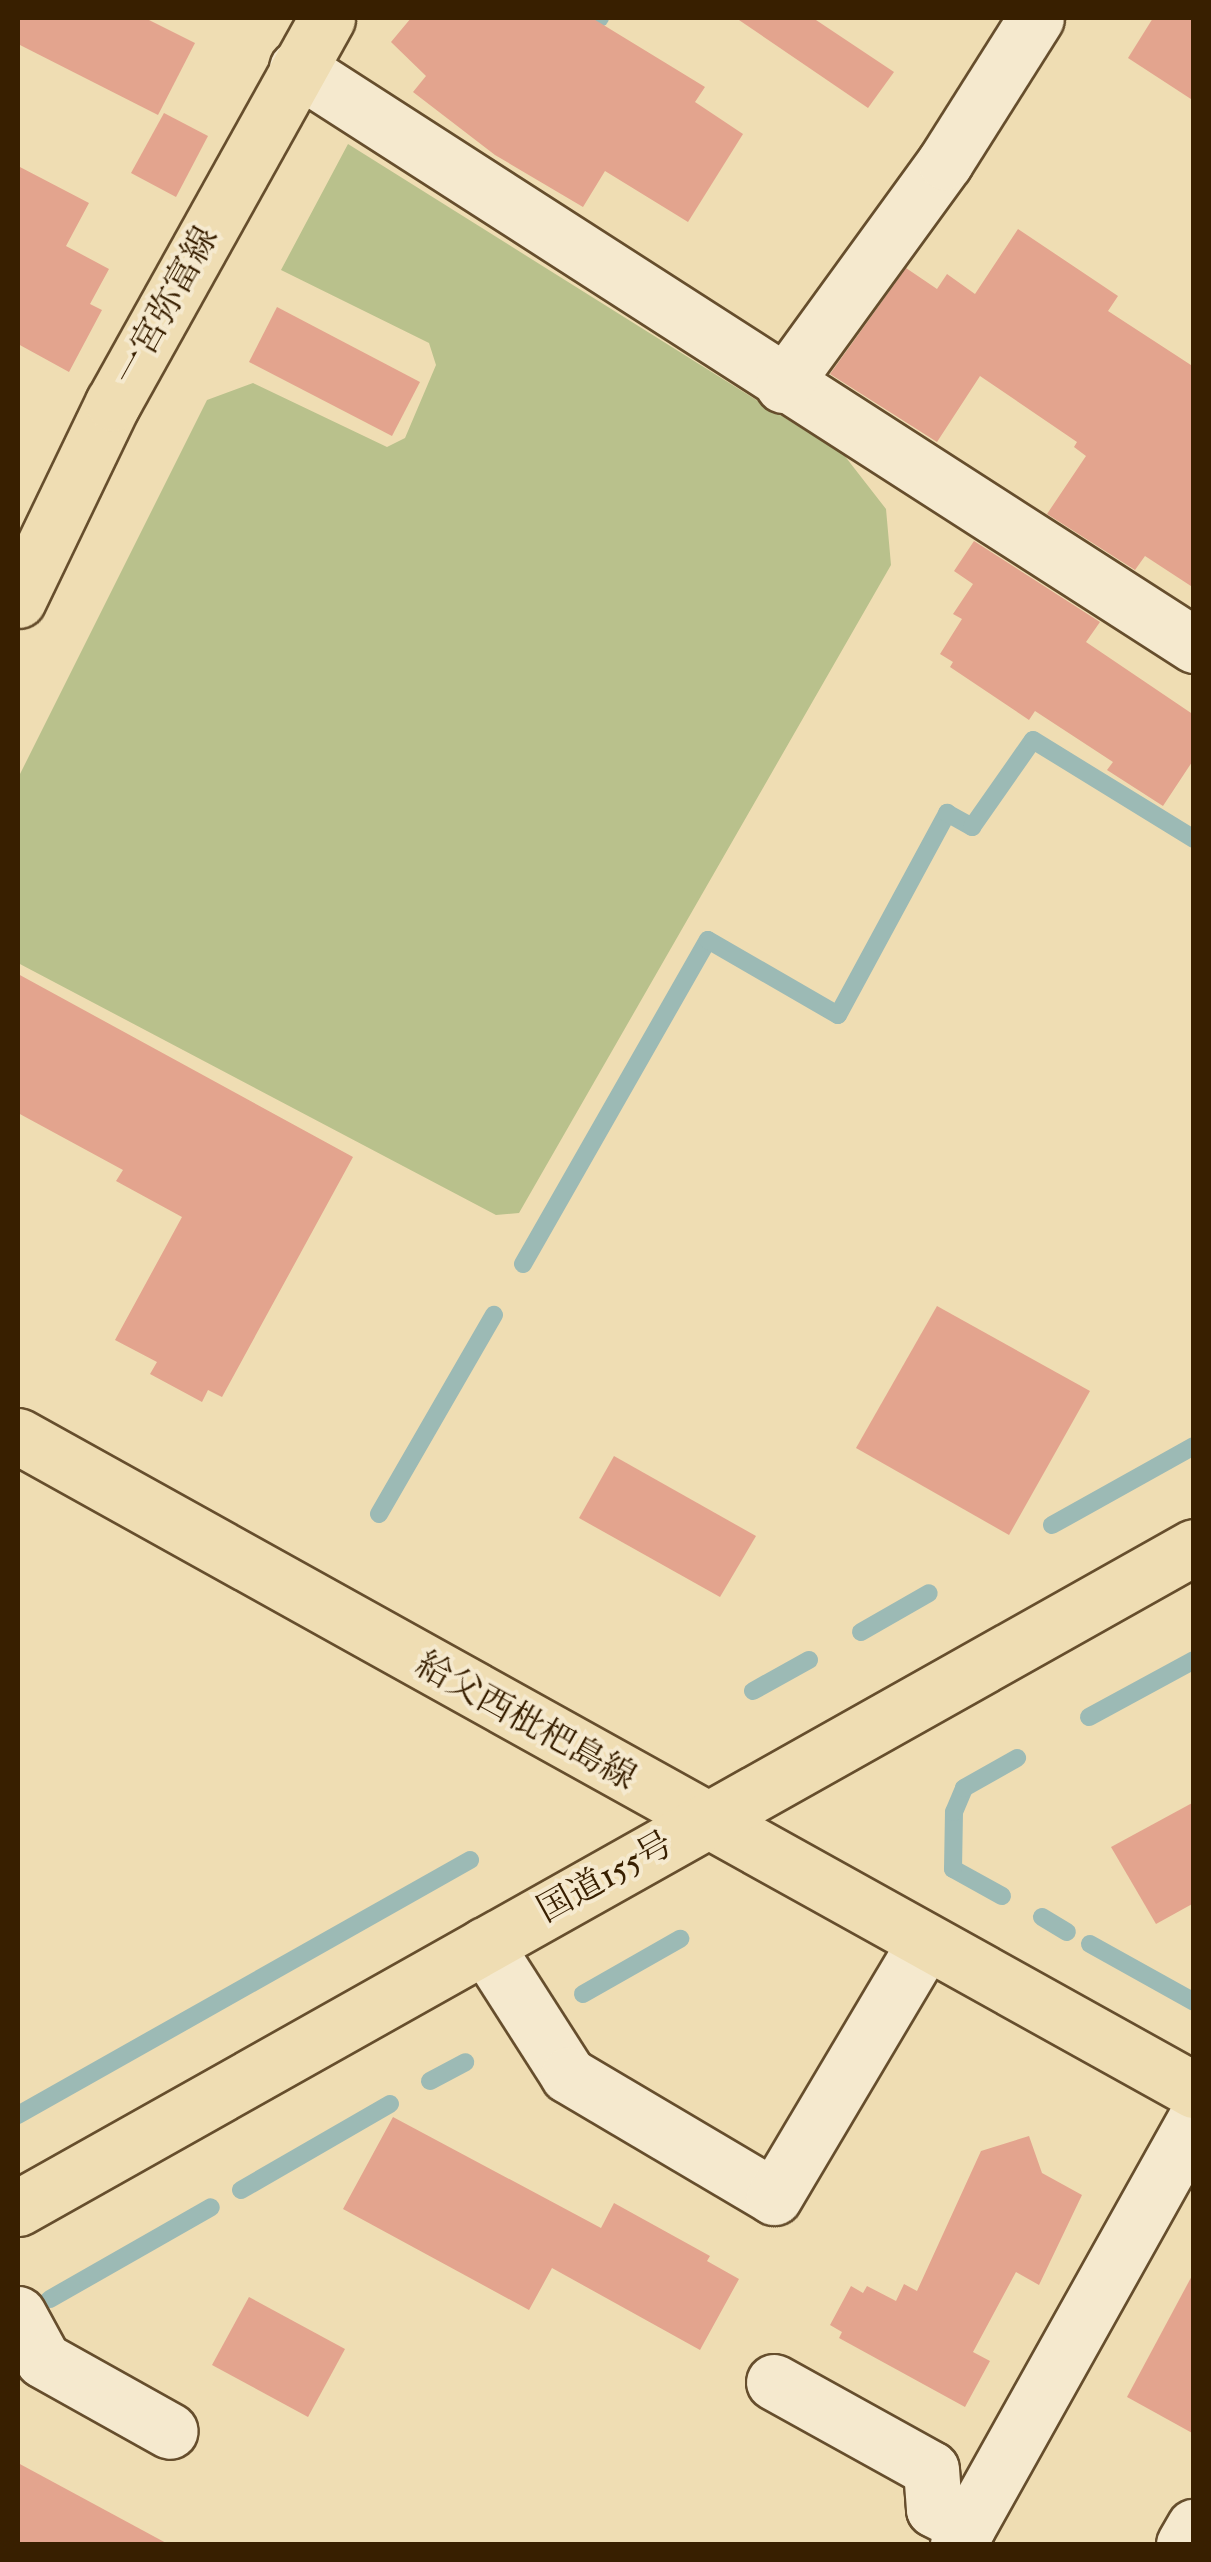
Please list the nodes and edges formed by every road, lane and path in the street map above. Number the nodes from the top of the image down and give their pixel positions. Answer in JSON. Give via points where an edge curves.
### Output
{"nodes":[{"id":1,"x":327,"y":18,"type":"edge"},
{"id":2,"x":1036,"y":18,"type":"edge"},
{"id":3,"x":297,"y":68,"type":"junction"},
{"id":4,"x":782,"y":385,"type":"junction"},
{"id":5,"x":30,"y":543,"type":"edge"},
{"id":6,"x":18,"y":600,"type":"edge"},
{"id":7,"x":1194,"y":644,"type":"edge"},
{"id":8,"x":18,"y":1436,"type":"edge"},
{"id":9,"x":1194,"y":1548,"type":"edge"},
{"id":10,"x":705,"y":1822,"type":"junction"},
{"id":11,"x":925,"y":1943,"type":"junction"},
{"id":12,"x":486,"y":1945,"type":"junction"},
{"id":13,"x":1194,"y":2090,"type":"edge"},
{"id":14,"x":1194,"y":2122,"type":"edge"},
{"id":15,"x":18,"y":2208,"type":"edge"},
{"id":16,"x":18,"y":2314,"type":"edge"},
{"id":17,"x":774,"y":2382,"type":"dead end"},
{"id":18,"x":170,"y":2431,"type":"dead end"},
{"id":19,"x":1194,"y":2527,"type":"edge"},
{"id":20,"x":963,"y":2535,"type":"edge"},
{"id":21,"x":1184,"y":2544,"type":"edge"}],
"edges":[{"from":1,"to":3,"type":"main road","name":"一宮弥富線"},
{"from":2,"to":4,"type":"street","via":[[944,162]]},
{"from":3,"to":4,"type":"street"},
{"from":3,"to":5,"type":"main road","name":"一宮弥富線"},
{"from":4,"to":7,"type":"street"},
{"from":5,"to":6,"type":"main road","name":"一宮弥富線"},
{"from":8,"to":10,"type":"main road","name":"給父西枇杷島線"},
{"from":9,"to":10,"type":"main road","name":"国道155号"},
{"from":10,"to":11,"type":"main road","name":"給父西枇杷島線"},
{"from":10,"to":12,"type":"main road","name":"国道155号"},
{"from":11,"to":12,"type":"street","via":[[774,2198],[568,2075]]},
{"from":11,"to":13,"type":"main road","name":"給父西枇杷島線"},
{"from":12,"to":15,"type":"main road","name":"国道155号"},
{"from":14,"to":20,"type":"street"},
{"from":16,"to":18,"type":"street","via":[[43,2360]]},
{"from":17,"to":20,"type":"street","via":[[932,2469],[934,2508]]},
{"from":19,"to":21,"type":"street"}]}
